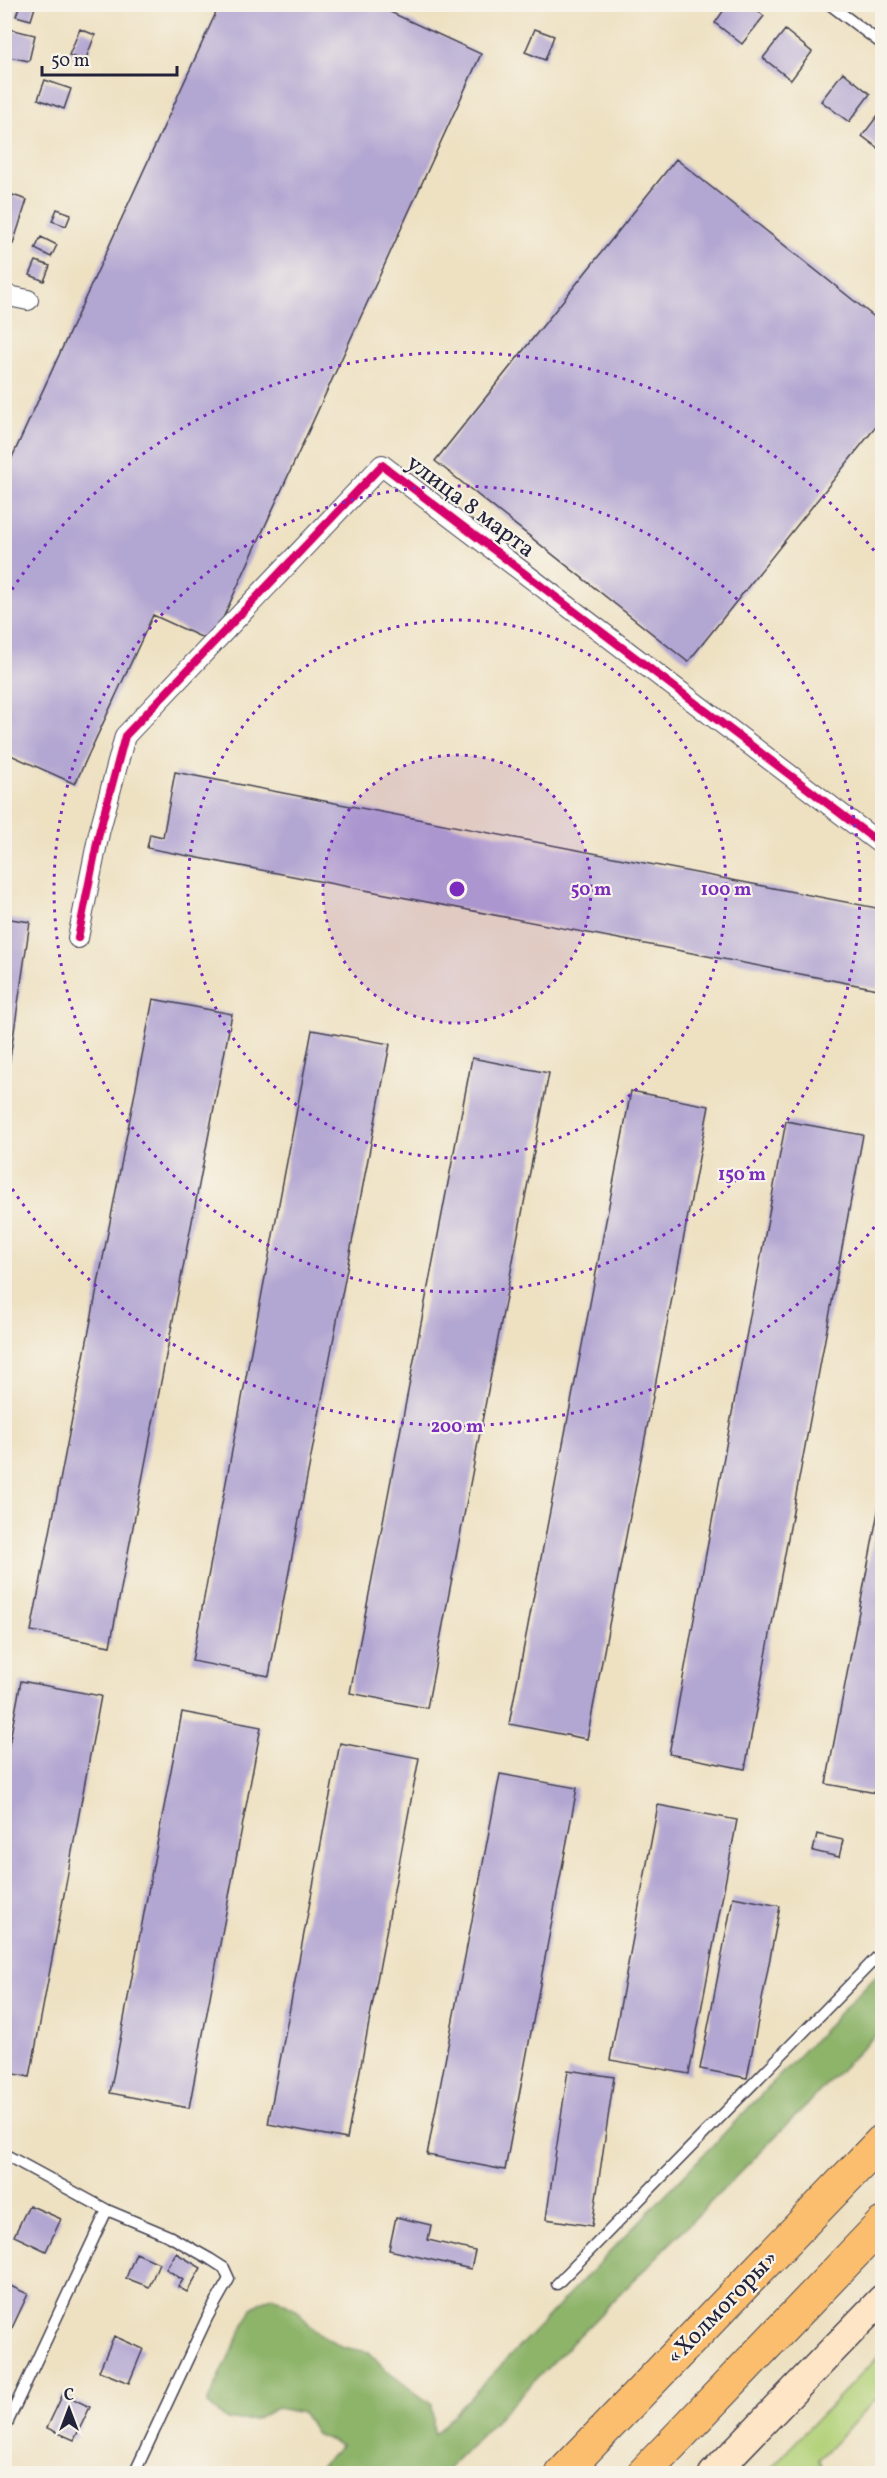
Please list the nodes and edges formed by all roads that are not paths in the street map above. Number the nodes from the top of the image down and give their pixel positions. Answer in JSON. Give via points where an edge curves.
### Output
{"nodes":[{"id":1,"x":829,"y":4,"type":"edge"},
{"id":2,"x":882,"y":44,"type":"edge"},
{"id":3,"x":4,"y":295,"type":"edge"},
{"id":4,"x":28,"y":300,"type":"dead end"},
{"id":5,"x":882,"y":845,"type":"edge"},
{"id":6,"x":78,"y":938,"type":"dead end"},
{"id":7,"x":882,"y":1952,"type":"edge"},
{"id":8,"x":882,"y":2141,"type":"edge"},
{"id":9,"x":4,"y":2154,"type":"edge"},
{"id":10,"x":107,"y":2210,"type":"junction"},
{"id":11,"x":882,"y":2224,"type":"edge"},
{"id":12,"x":557,"y":2284,"type":"dead end"},
{"id":13,"x":882,"y":2300,"type":"edge"},
{"id":14,"x":4,"y":2430,"type":"edge"},
{"id":15,"x":134,"y":2474,"type":"edge"},
{"id":16,"x":562,"y":2474,"type":"edge"},
{"id":17,"x":644,"y":2474,"type":"edge"},
{"id":18,"x":713,"y":2474,"type":"edge"}],
"edges":[{"from":1,"to":2,"type":"lane"},
{"from":3,"to":4,"type":"street"},
{"from":5,"to":6,"type":"street","name":"улица 8 марта","via":[[382,465],[125,736],[99,833]]},
{"from":7,"to":12,"type":"lane"},
{"from":8,"to":16,"type":"highway","name":"«Холмогоры»"},
{"from":9,"to":10,"type":"lane"},
{"from":10,"to":14,"type":"lane"},
{"from":10,"to":15,"type":"lane","via":[[169,2236],[210,2259],[224,2268],[229,2279],[202,2327]]},
{"from":11,"to":17,"type":"highway"},
{"from":13,"to":18,"type":"main road"}]}
